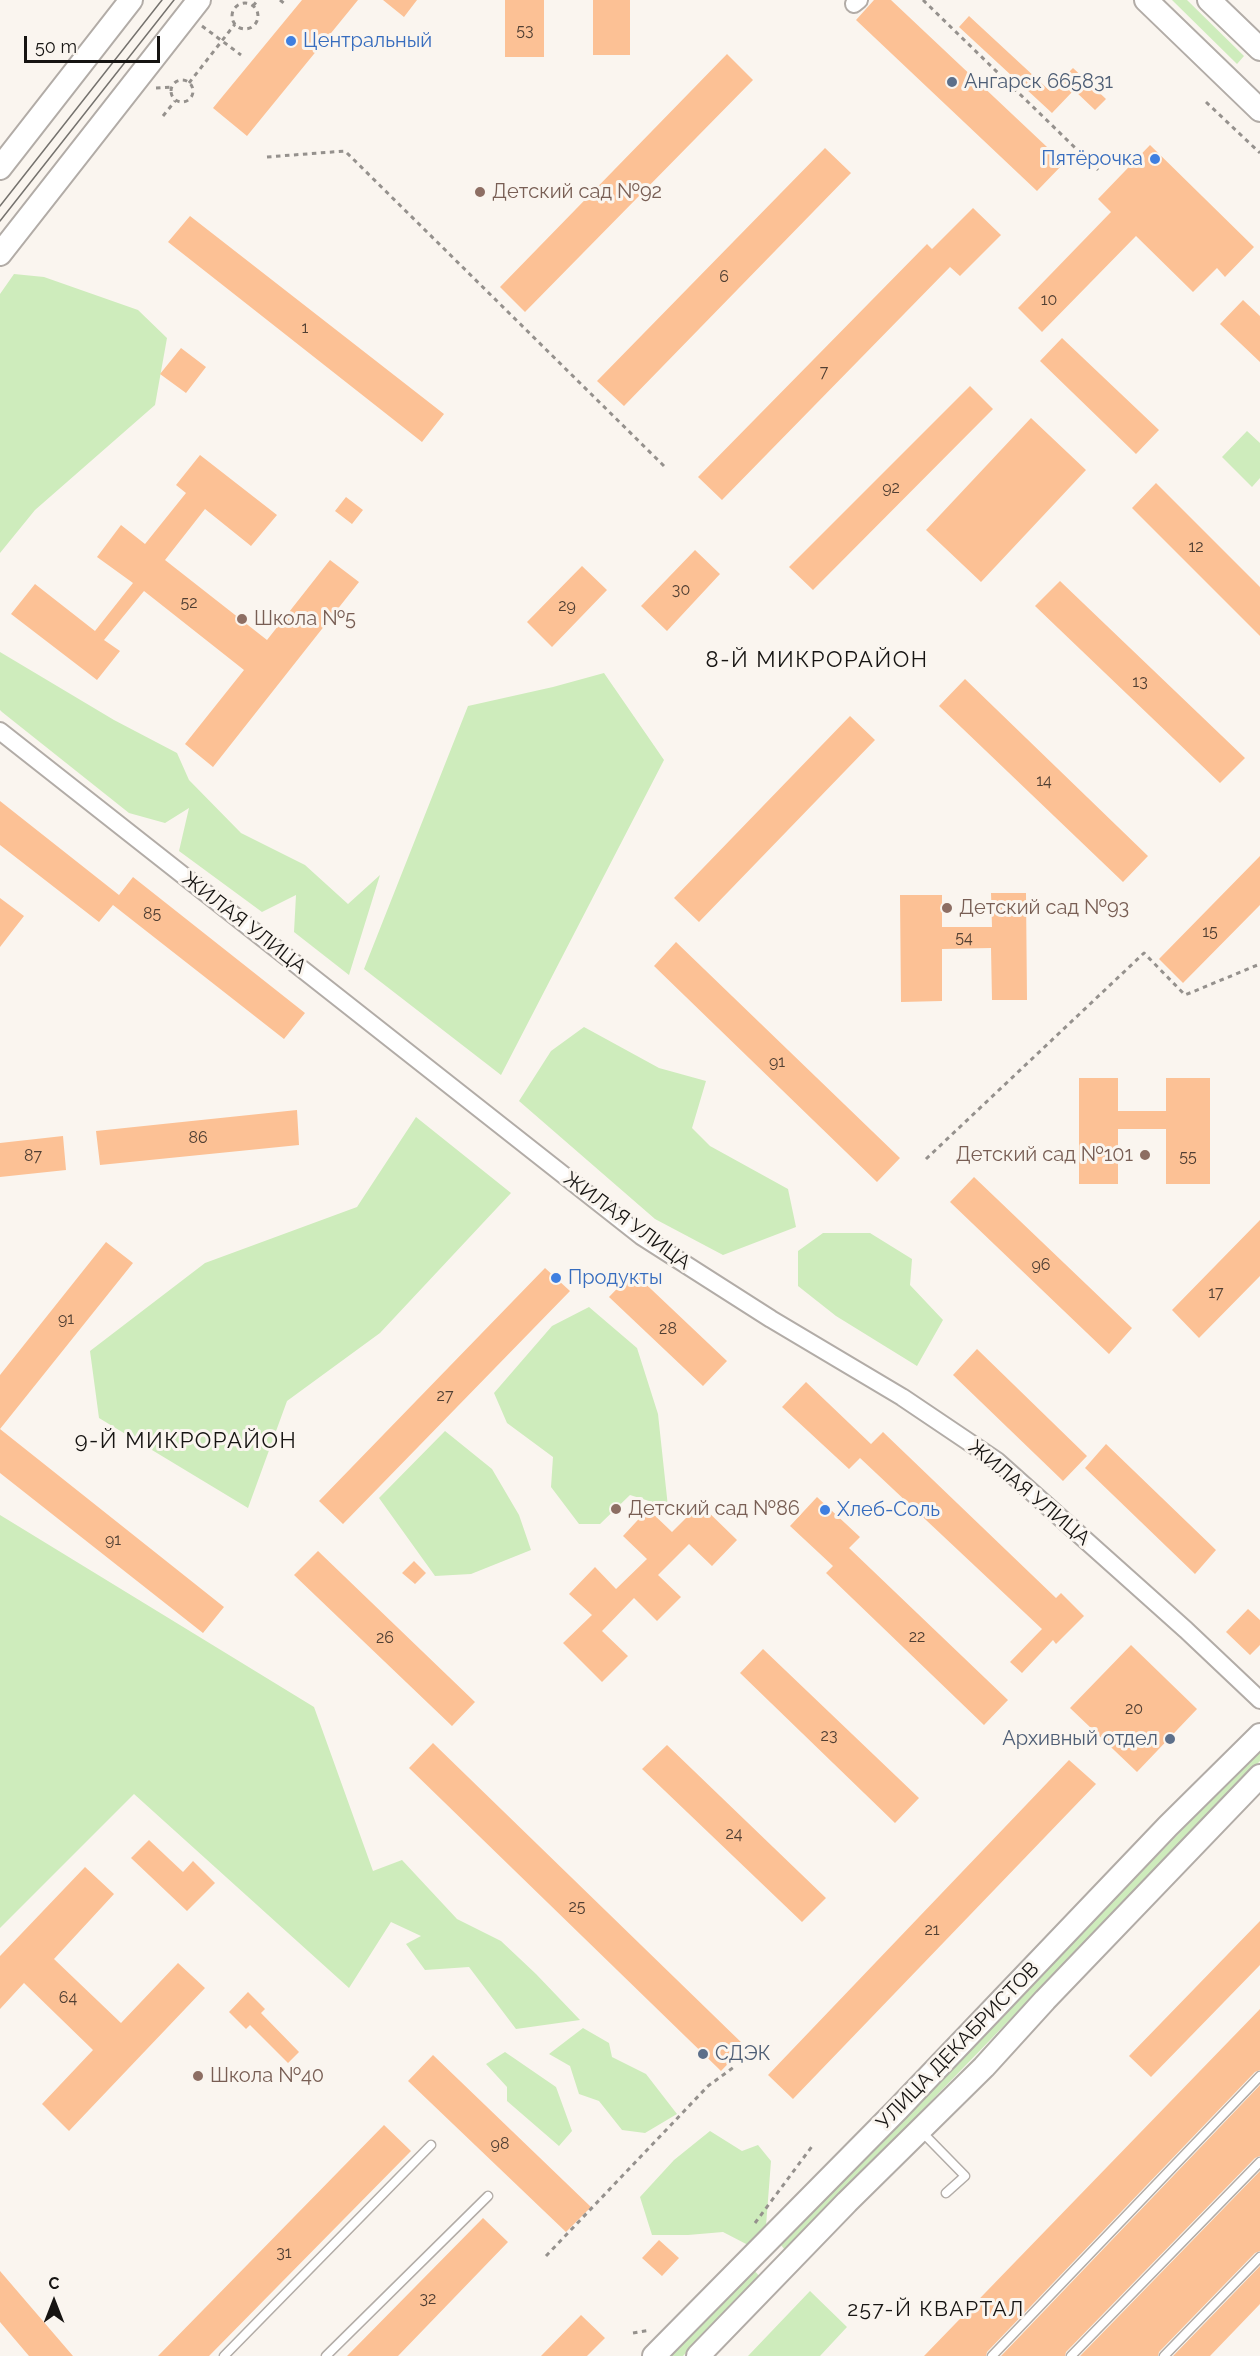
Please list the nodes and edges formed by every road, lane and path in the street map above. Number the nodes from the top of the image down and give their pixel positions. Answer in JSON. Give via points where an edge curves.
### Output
{"nodes":[{"id":1,"x":131,"y":0,"type":"edge"},
{"id":2,"x":198,"y":0,"type":"edge"},
{"id":3,"x":258,"y":0,"type":"edge"},
{"id":4,"x":280,"y":0,"type":"edge"},
{"id":5,"x":923,"y":0,"type":"edge"},
{"id":6,"x":1146,"y":0,"type":"edge"},
{"id":7,"x":1209,"y":0,"type":"edge"},
{"id":8,"x":285,"y":4,"type":"dead end"},
{"id":9,"x":253,"y":6,"type":"junction"},
{"id":10,"x":199,"y":23,"type":"dead end"},
{"id":11,"x":235,"y":24,"type":"junction"},
{"id":12,"x":222,"y":41,"type":"junction"},
{"id":13,"x":1260,"y":49,"type":"edge"},
{"id":14,"x":241,"y":56,"type":"dead end"},
{"id":15,"x":189,"y":83,"type":"junction"},
{"id":16,"x":172,"y":87,"type":"junction"},
{"id":17,"x":155,"y":89,"type":"dead end"},
{"id":18,"x":1256,"y":99,"type":"edge"},
{"id":19,"x":176,"y":100,"type":"junction"},
{"id":20,"x":1206,"y":102,"type":"dead end"},
{"id":21,"x":163,"y":116,"type":"dead end"},
{"id":22,"x":1260,"y":153,"type":"edge"},
{"id":23,"x":267,"y":157,"type":"dead end"},
{"id":24,"x":0,"y":168,"type":"edge"},
{"id":25,"x":1098,"y":170,"type":"dead end"},
{"id":26,"x":0,"y":254,"type":"edge"},
{"id":27,"x":664,"y":466,"type":"dead end"},
{"id":28,"x":0,"y":731,"type":"edge"},
{"id":29,"x":1260,"y":964,"type":"edge"},
{"id":30,"x":926,"y":1159,"type":"dead end"},
{"id":31,"x":1260,"y":1700,"type":"edge"},
{"id":32,"x":1260,"y":1735,"type":"edge"},
{"id":33,"x":1260,"y":1776,"type":"edge"},
{"id":34,"x":734,"y":2067,"type":"dead end"},
{"id":35,"x":1260,"y":2076,"type":"edge"},
{"id":36,"x":920,"y":2130,"type":"junction"},
{"id":37,"x":431,"y":2145,"type":"dead end"},
{"id":38,"x":813,"y":2145,"type":"dead end"},
{"id":39,"x":1260,"y":2162,"type":"edge"},
{"id":40,"x":946,"y":2193,"type":"dead end"},
{"id":41,"x":488,"y":2196,"type":"dead end"},
{"id":42,"x":754,"y":2240,"type":"junction"},
{"id":43,"x":546,"y":2256,"type":"dead end"},
{"id":44,"x":1260,"y":2257,"type":"edge"},
{"id":45,"x":781,"y":2271,"type":"junction"},
{"id":46,"x":651,"y":2330,"type":"dead end"},
{"id":47,"x":633,"y":2332,"type":"dead end"},
{"id":48,"x":224,"y":2356,"type":"edge"},
{"id":49,"x":326,"y":2356,"type":"edge"},
{"id":50,"x":654,"y":2356,"type":"edge"},
{"id":51,"x":698,"y":2356,"type":"edge"},
{"id":52,"x":992,"y":2356,"type":"edge"},
{"id":53,"x":1071,"y":2356,"type":"edge"},
{"id":54,"x":1164,"y":2356,"type":"edge"}],
"edges":[{"from":1,"to":24,"type":"street"},
{"from":2,"to":26,"type":"street"},
{"from":3,"to":9,"type":"path"},
{"from":4,"to":8,"type":"path"},
{"from":5,"to":25,"type":"path"},
{"from":6,"to":18,"type":"street"},
{"from":7,"to":13,"type":"street"},
{"from":9,"to":11,"type":"path","via":[[241,4],[234,8]]},
{"from":9,"to":11,"type":"path","via":[[257,13],[254,24],[247,29]]},
{"from":10,"to":12,"type":"path"},
{"from":11,"to":12,"type":"path"},
{"from":12,"to":14,"type":"path"},
{"from":12,"to":15,"type":"path"},
{"from":15,"to":16,"type":"path","via":[[181,80]]},
{"from":15,"to":19,"type":"path","via":[[194,91],[192,98],[186,102]]},
{"from":16,"to":17,"type":"path"},
{"from":16,"to":19,"type":"path"},
{"from":19,"to":21,"type":"path"},
{"from":20,"to":22,"type":"path"},
{"from":23,"to":27,"type":"path","via":[[345,151]]},
{"from":28,"to":31,"type":"street","name":"ЖИЛАЯ УЛИЦА","via":[[641,1236],[902,1397],[997,1461]]},
{"from":29,"to":30,"type":"path","via":[[1185,995],[1144,953]]},
{"from":32,"to":42,"type":"street","name":"УЛИЦА ДЕКАБРИСТОВ","via":[[897,2110]]},
{"from":33,"to":36,"type":"street","name":"УЛИЦА ДЕКАБРИСТОВ"},
{"from":34,"to":43,"type":"path","via":[[708,2086]]},
{"from":35,"to":52,"type":"lane"},
{"from":36,"to":40,"type":"lane","via":[[964,2176]]},
{"from":36,"to":45,"type":"street","name":"УЛИЦА ДЕКАБРИСТОВ"},
{"from":37,"to":48,"type":"lane"},
{"from":38,"to":42,"type":"path"},
{"from":39,"to":53,"type":"lane"},
{"from":41,"to":49,"type":"lane"},
{"from":42,"to":45,"type":"street"},
{"from":42,"to":50,"type":"street","name":"УЛИЦА ДЕКАБРИСТОВ"},
{"from":44,"to":54,"type":"lane"},
{"from":45,"to":51,"type":"street","name":"УЛИЦА ДЕКАБРИСТОВ"},
{"from":46,"to":47,"type":"path"}]}
